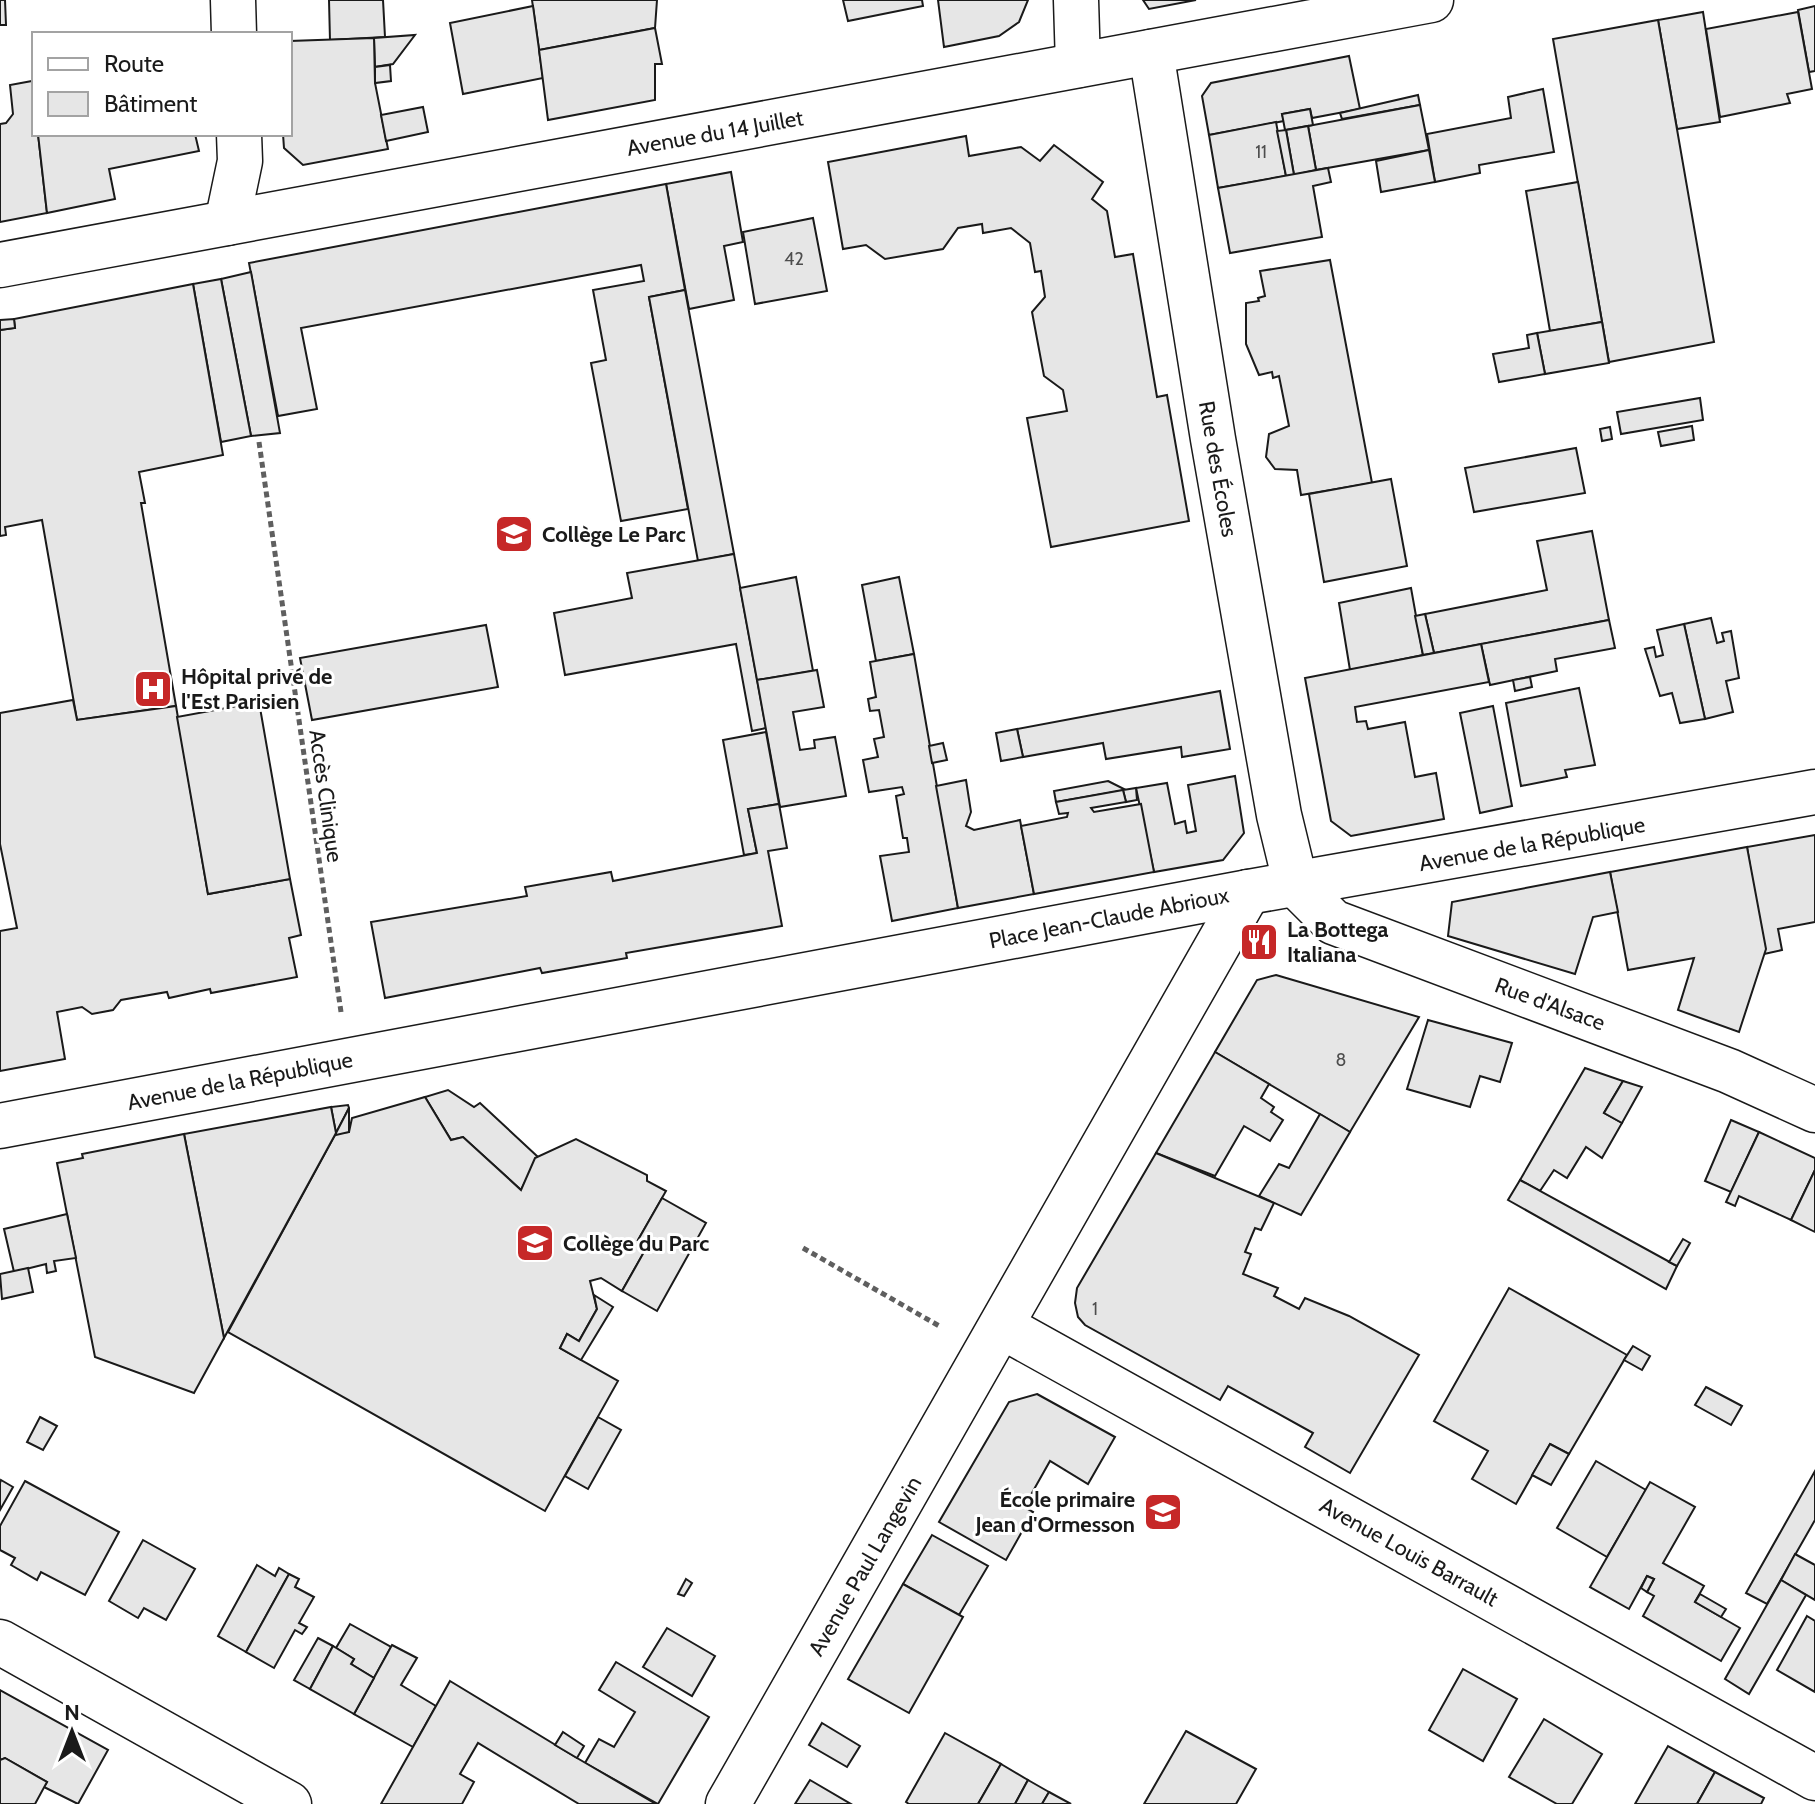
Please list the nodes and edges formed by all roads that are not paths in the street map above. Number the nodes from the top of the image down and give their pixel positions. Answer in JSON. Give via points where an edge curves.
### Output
{"nodes":[{"id":1,"x":233,"y":0,"type":"edge"},
{"id":2,"x":1076,"y":0,"type":"edge"},
{"id":3,"x":1431,"y":0,"type":"edge"},
{"id":4,"x":234,"y":32,"type":"edge"},
{"id":5,"x":1151,"y":52,"type":"junction"},
{"id":6,"x":1078,"y":65,"type":"junction"},
{"id":7,"x":239,"y":136,"type":"edge"},
{"id":8,"x":227,"y":223,"type":"junction"},
{"id":9,"x":0,"y":265,"type":"edge"},
{"id":10,"x":1815,"y":792,"type":"edge"},
{"id":11,"x":1296,"y":885,"type":"junction"},
{"id":12,"x":1248,"y":892,"type":"junction"},
{"id":13,"x":479,"y":1036,"type":"joint"},
{"id":14,"x":1815,"y":1110,"type":"edge"},
{"id":15,"x":0,"y":1126,"type":"edge"},
{"id":16,"x":995,"y":1341,"type":"junction"},
{"id":17,"x":0,"y":1642,"type":"edge"},
{"id":18,"x":1815,"y":1778,"type":"edge"},
{"id":19,"x":289,"y":1804,"type":"edge"},
{"id":20,"x":728,"y":1804,"type":"edge"}],
"edges":[{"from":1,"to":4,"type":"street"},
{"from":2,"to":6,"type":"street"},
{"from":3,"to":5,"type":"street","name":"Avenue du 14 Juillet"},
{"from":5,"to":6,"type":"street","name":"Avenue du 14 Juillet"},
{"from":5,"to":11,"type":"street","name":"Rue des Écoles","via":[[1215,455]]},
{"from":6,"to":8,"type":"street","name":"Avenue du 14 Juillet"},
{"from":7,"to":8,"type":"street","via":[[240,161]]},
{"from":8,"to":9,"type":"street","name":"Avenue du 14 Juillet"},
{"from":10,"to":11,"type":"street","name":"Avenue de la République"},
{"from":11,"to":12,"type":"street","name":"Avenue de la République"},
{"from":11,"to":14,"type":"street","name":"Rue d'Alsace","via":[[1333,922],[1729,1071]]},
{"from":12,"to":13,"type":"street","name":"Place Jean-Claude Abrioux"},
{"from":12,"to":16,"type":"street","name":"Place Jean-Claude Abrioux"},
{"from":13,"to":15,"type":"street","name":"Avenue de la République"},
{"from":16,"to":18,"type":"street","name":"Avenue Louis Barrault"},
{"from":16,"to":20,"type":"street","name":"Avenue Paul Langevin"},
{"from":17,"to":19,"type":"street"}]}
